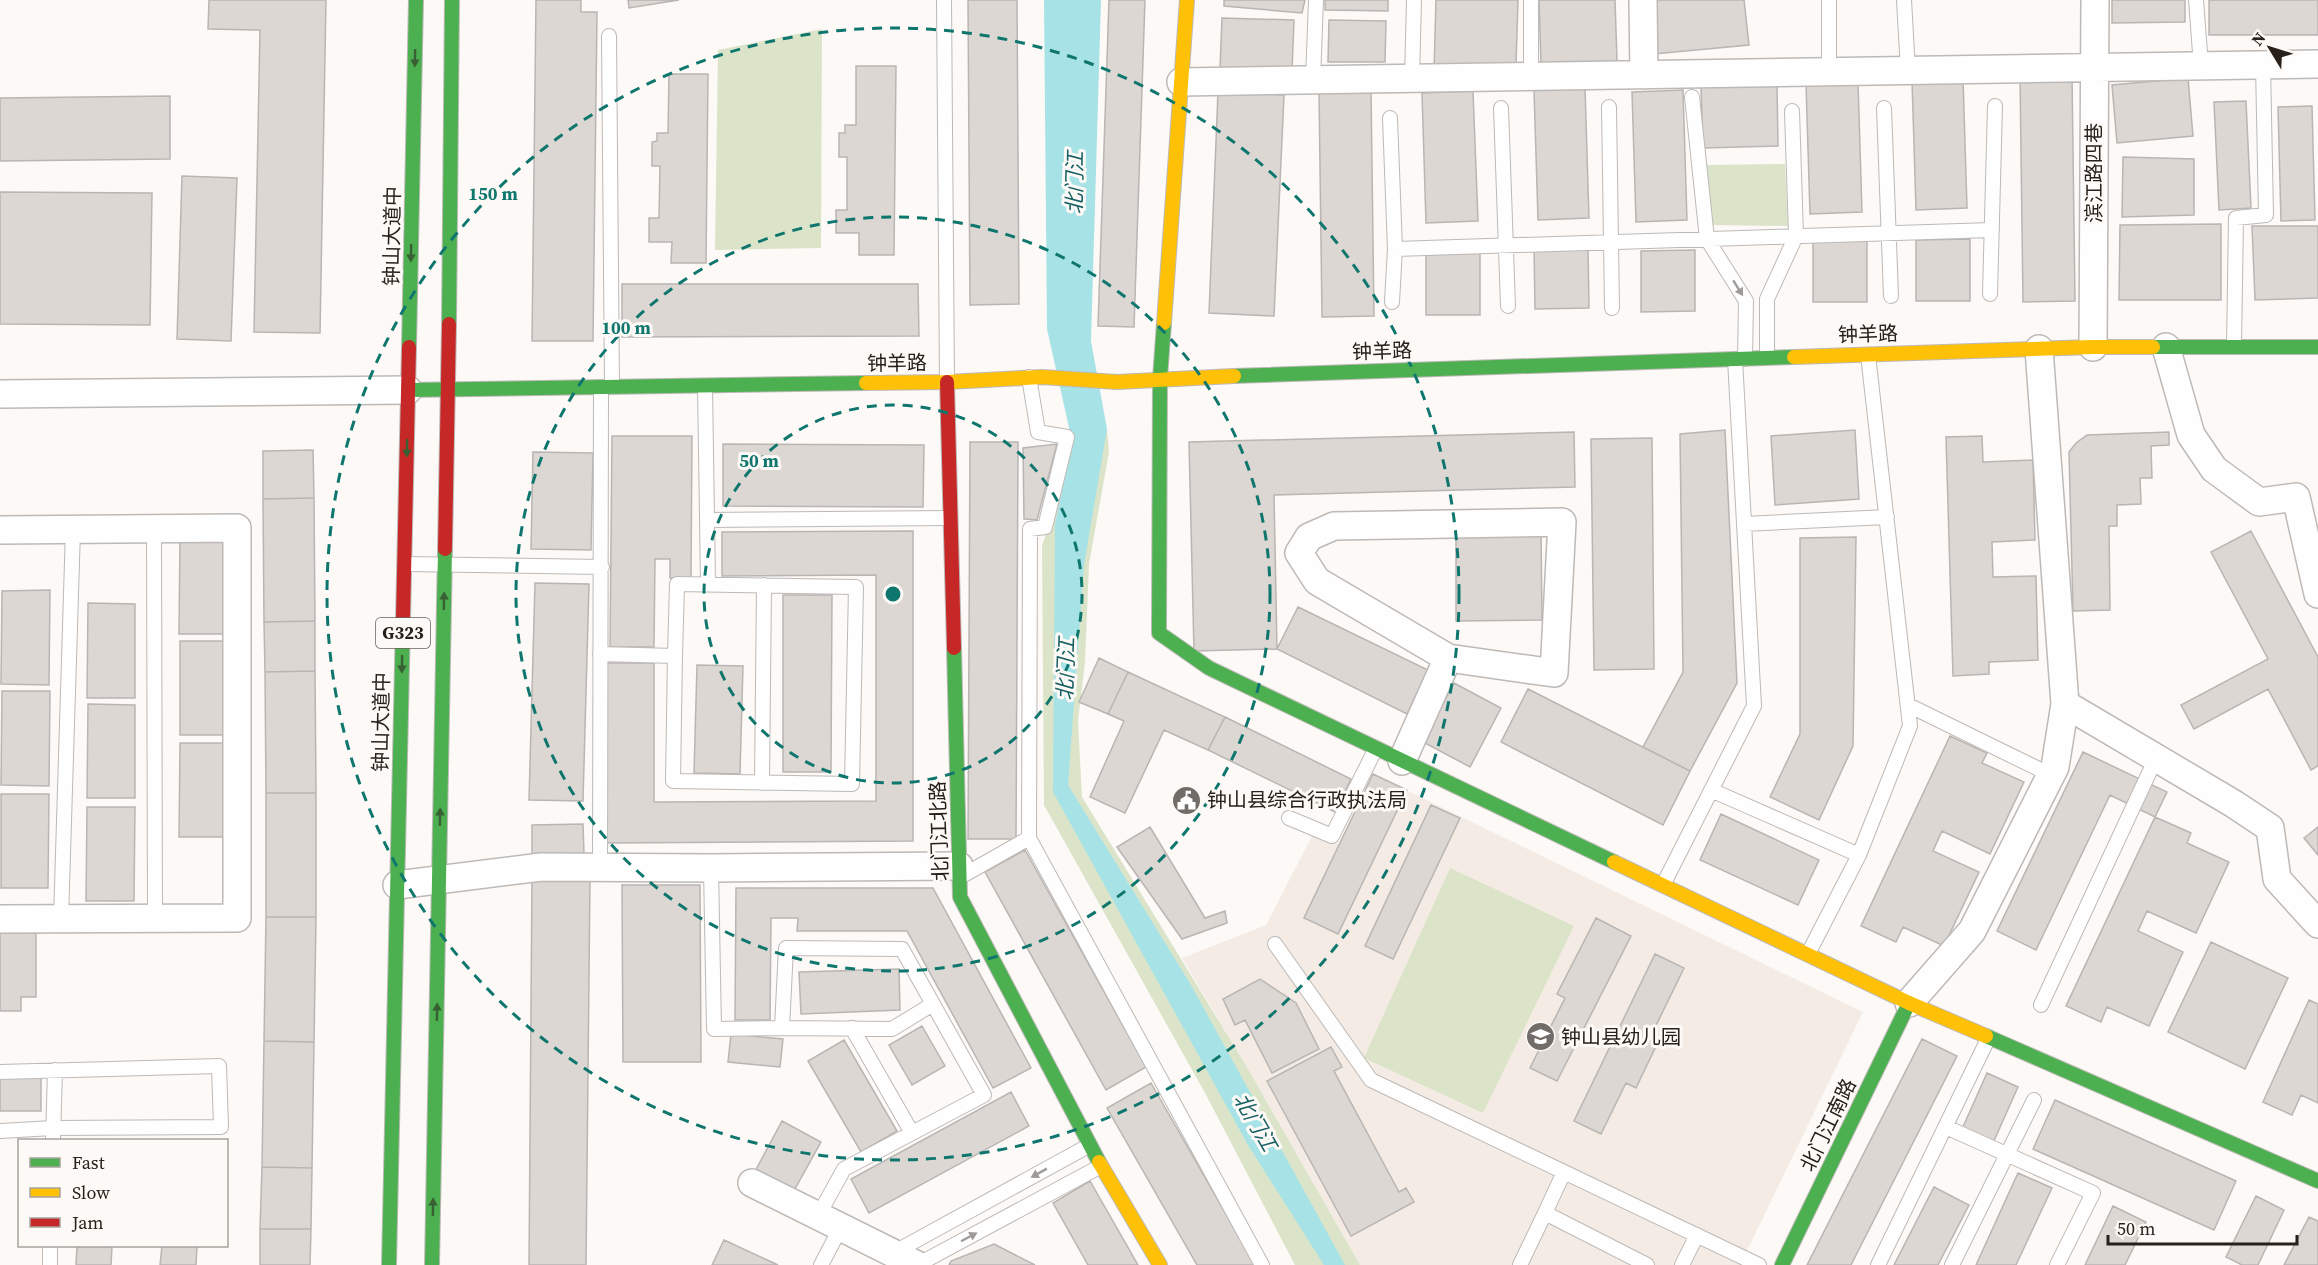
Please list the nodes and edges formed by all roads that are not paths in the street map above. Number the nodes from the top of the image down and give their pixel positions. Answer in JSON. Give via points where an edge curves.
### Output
{"nodes":[{"id":1,"x":416,"y":0,"type":"edge"},
{"id":2,"x":452,"y":0,"type":"edge"},
{"id":3,"x":944,"y":0,"type":"edge"},
{"id":4,"x":1187,"y":0,"type":"edge"},
{"id":5,"x":1316,"y":0,"type":"edge"},
{"id":6,"x":1414,"y":0,"type":"edge"},
{"id":7,"x":1531,"y":0,"type":"edge"},
{"id":8,"x":1643,"y":0,"type":"edge"},
{"id":9,"x":1829,"y":0,"type":"edge"},
{"id":10,"x":1904,"y":0,"type":"edge"},
{"id":11,"x":2095,"y":0,"type":"edge"},
{"id":12,"x":2196,"y":0,"type":"edge"},
{"id":13,"x":609,"y":36,"type":"dead end"},
{"id":14,"x":2318,"y":64,"type":"edge"},
{"id":15,"x":2263,"y":65,"type":"junction"},
{"id":16,"x":2201,"y":66,"type":"junction"},
{"id":17,"x":2095,"y":68,"type":"junction"},
{"id":18,"x":1908,"y":71,"type":"junction"},
{"id":19,"x":1829,"y":72,"type":"junction"},
{"id":20,"x":1644,"y":75,"type":"junction"},
{"id":21,"x":1531,"y":76,"type":"junction"},
{"id":22,"x":1412,"y":78,"type":"junction"},
{"id":23,"x":1313,"y":80,"type":"junction"},
{"id":24,"x":1181,"y":82,"type":"junction"},
{"id":25,"x":1692,"y":97,"type":"dead end"},
{"id":26,"x":1995,"y":106,"type":"dead end"},
{"id":27,"x":1609,"y":107,"type":"dead end"},
{"id":28,"x":1501,"y":108,"type":"dead end"},
{"id":29,"x":1884,"y":108,"type":"dead end"},
{"id":30,"x":1792,"y":111,"type":"dead end"},
{"id":31,"x":1390,"y":118,"type":"dead end"},
{"id":32,"x":1992,"y":230,"type":"junction"},
{"id":33,"x":1890,"y":233,"type":"junction"},
{"id":34,"x":1796,"y":236,"type":"junction"},
{"id":35,"x":1707,"y":239,"type":"junction"},
{"id":36,"x":1611,"y":242,"type":"junction"},
{"id":37,"x":1505,"y":245,"type":"junction"},
{"id":38,"x":1395,"y":249,"type":"junction"},
{"id":39,"x":1990,"y":294,"type":"dead end"},
{"id":40,"x":1891,"y":296,"type":"dead end"},
{"id":41,"x":1392,"y":303,"type":"dead end"},
{"id":42,"x":1508,"y":306,"type":"dead end"},
{"id":43,"x":1612,"y":308,"type":"dead end"},
{"id":44,"x":2093,"y":347,"type":"junction"},
{"id":45,"x":2166,"y":347,"type":"junction"},
{"id":46,"x":2234,"y":347,"type":"junction"},
{"id":47,"x":2318,"y":347,"type":"edge"},
{"id":48,"x":2039,"y":349,"type":"junction"},
{"id":49,"x":1868,"y":353,"type":"junction"},
{"id":50,"x":1767,"y":356,"type":"junction"},
{"id":51,"x":1740,"y":359,"type":"junction"},
{"id":52,"x":1035,"y":377,"type":"junction"},
{"id":53,"x":1160,"y":378,"type":"junction"},
{"id":54,"x":947,"y":382,"type":"junction"},
{"id":55,"x":705,"y":386,"type":"junction"},
{"id":56,"x":606,"y":387,"type":"junction"},
{"id":57,"x":408,"y":390,"type":"junction"},
{"id":58,"x":448,"y":390,"type":"junction"},
{"id":59,"x":0,"y":394,"type":"edge"},
{"id":60,"x":2307,"y":501,"type":"edge"},
{"id":61,"x":1887,"y":517,"type":"junction"},
{"id":62,"x":950,"y":518,"type":"junction"},
{"id":63,"x":707,"y":520,"type":"junction"},
{"id":64,"x":1744,"y":524,"type":"junction"},
{"id":65,"x":72,"y":529,"type":"junction"},
{"id":66,"x":154,"y":529,"type":"junction"},
{"id":67,"x":0,"y":530,"type":"edge"},
{"id":68,"x":405,"y":564,"type":"junction"},
{"id":69,"x":445,"y":565,"type":"junction"},
{"id":70,"x":602,"y":567,"type":"junction"},
{"id":71,"x":708,"y":585,"type":"junction"},
{"id":72,"x":765,"y":585,"type":"junction"},
{"id":73,"x":2318,"y":594,"type":"edge"},
{"id":74,"x":600,"y":654,"type":"junction"},
{"id":75,"x":675,"y":656,"type":"junction"},
{"id":76,"x":1448,"y":658,"type":"junction"},
{"id":77,"x":2065,"y":704,"type":"junction"},
{"id":78,"x":1908,"y":705,"type":"junction"},
{"id":79,"x":1376,"y":748,"type":"junction"},
{"id":80,"x":2156,"y":758,"type":"junction"},
{"id":81,"x":1402,"y":760,"type":"junction"},
{"id":82,"x":2051,"y":774,"type":"junction"},
{"id":83,"x":762,"y":783,"type":"junction"},
{"id":84,"x":1711,"y":790,"type":"junction"},
{"id":85,"x":1289,"y":818,"type":"dead end"},
{"id":86,"x":1029,"y":838,"type":"junction"},
{"id":87,"x":1859,"y":855,"type":"junction"},
{"id":88,"x":600,"y":867,"type":"junction"},
{"id":89,"x":711,"y":868,"type":"junction"},
{"id":90,"x":960,"y":872,"type":"junction"},
{"id":91,"x":439,"y":881,"type":"junction"},
{"id":92,"x":397,"y":885,"type":"junction"},
{"id":93,"x":1663,"y":885,"type":"junction"},
{"id":94,"x":155,"y":918,"type":"junction"},
{"id":95,"x":0,"y":919,"type":"edge"},
{"id":96,"x":61,"y":919,"type":"junction"},
{"id":97,"x":2318,"y":924,"type":"edge"},
{"id":98,"x":1275,"y":944,"type":"dead end"},
{"id":99,"x":1807,"y":954,"type":"junction"},
{"id":100,"x":1909,"y":1003,"type":"junction"},
{"id":101,"x":933,"y":1004,"type":"junction"},
{"id":102,"x":2041,"y":1005,"type":"dead end"},
{"id":103,"x":782,"y":1028,"type":"junction"},
{"id":104,"x":852,"y":1028,"type":"junction"},
{"id":105,"x":1989,"y":1038,"type":"junction"},
{"id":106,"x":55,"y":1070,"type":"junction"},
{"id":107,"x":0,"y":1072,"type":"edge"},
{"id":108,"x":2034,"y":1100,"type":"dead end"},
{"id":109,"x":1946,"y":1127,"type":"junction"},
{"id":110,"x":0,"y":1131,"type":"edge"},
{"id":111,"x":912,"y":1133,"type":"junction"},
{"id":112,"x":53,"y":1134,"type":"edge"},
{"id":113,"x":1090,"y":1145,"type":"junction"},
{"id":114,"x":2007,"y":1154,"type":"junction"},
{"id":115,"x":1101,"y":1166,"type":"junction"},
{"id":116,"x":1564,"y":1172,"type":"junction"},
{"id":117,"x":2318,"y":1181,"type":"edge"},
{"id":118,"x":752,"y":1183,"type":"dead end"},
{"id":119,"x":1545,"y":1213,"type":"junction"},
{"id":120,"x":829,"y":1221,"type":"junction"},
{"id":121,"x":1697,"y":1236,"type":"junction"},
{"id":122,"x":50,"y":1247,"type":"edge"},
{"id":123,"x":909,"y":1261,"type":"edge"},
{"id":124,"x":50,"y":1265,"type":"edge"},
{"id":125,"x":388,"y":1265,"type":"edge"},
{"id":126,"x":432,"y":1265,"type":"edge"},
{"id":127,"x":821,"y":1265,"type":"edge"},
{"id":128,"x":1160,"y":1265,"type":"edge"},
{"id":129,"x":1262,"y":1265,"type":"edge"},
{"id":130,"x":1520,"y":1265,"type":"edge"},
{"id":131,"x":1647,"y":1265,"type":"edge"},
{"id":132,"x":1682,"y":1265,"type":"edge"},
{"id":133,"x":1759,"y":1265,"type":"edge"},
{"id":134,"x":1782,"y":1265,"type":"edge"},
{"id":135,"x":1878,"y":1265,"type":"edge"},
{"id":136,"x":1952,"y":1265,"type":"edge"},
{"id":137,"x":2057,"y":1265,"type":"edge"}],
"edges":[{"from":1,"to":57,"type":"main road","name":"钟山大道中","number":"G323","one_way":true},
{"from":2,"to":58,"type":"main road","number":"G323"},
{"from":3,"to":54,"type":"lane"},
{"from":4,"to":24,"type":"main road"},
{"from":5,"to":23,"type":"lane"},
{"from":6,"to":22,"type":"lane"},
{"from":7,"to":21,"type":"lane"},
{"from":8,"to":20,"type":"street"},
{"from":9,"to":19,"type":"lane"},
{"from":10,"to":18,"type":"lane"},
{"from":11,"to":17,"type":"street","name":"滨江路四巷"},
{"from":12,"to":16,"type":"lane"},
{"from":13,"to":56,"type":"lane"},
{"from":14,"to":15,"type":"street"},
{"from":15,"to":16,"type":"street"},
{"from":15,"to":46,"type":"lane","via":[[2266,215],[2236,218]]},
{"from":16,"to":17,"type":"street"},
{"from":17,"to":18,"type":"street"},
{"from":17,"to":44,"type":"street","name":"滨江路四巷"},
{"from":18,"to":19,"type":"street"},
{"from":19,"to":20,"type":"street"},
{"from":20,"to":21,"type":"street"},
{"from":21,"to":22,"type":"street"},
{"from":22,"to":23,"type":"street"},
{"from":23,"to":24,"type":"street"},
{"from":24,"to":53,"type":"main road"},
{"from":25,"to":35,"type":"lane"},
{"from":26,"to":32,"type":"lane"},
{"from":27,"to":36,"type":"lane"},
{"from":28,"to":37,"type":"lane"},
{"from":29,"to":33,"type":"lane"},
{"from":30,"to":34,"type":"lane"},
{"from":31,"to":38,"type":"lane"},
{"from":32,"to":33,"type":"lane"},
{"from":32,"to":39,"type":"lane"},
{"from":33,"to":34,"type":"lane"},
{"from":33,"to":40,"type":"lane"},
{"from":34,"to":35,"type":"lane"},
{"from":34,"to":50,"type":"lane","via":[[1767,299]]},
{"from":35,"to":36,"type":"lane"},
{"from":35,"to":51,"type":"lane","one_way":true,"via":[[1746,301]]},
{"from":36,"to":37,"type":"lane"},
{"from":36,"to":43,"type":"lane"},
{"from":37,"to":38,"type":"lane"},
{"from":37,"to":42,"type":"lane"},
{"from":38,"to":41,"type":"lane"},
{"from":44,"to":45,"type":"main road","name":"钟羊路"},
{"from":44,"to":48,"type":"main road","name":"钟羊路"},
{"from":45,"to":46,"type":"main road","name":"钟羊路"},
{"from":45,"to":60,"type":"street","via":[[2191,435],[2214,469],[2259,502]]},
{"from":46,"to":47,"type":"main road","name":"钟羊路"},
{"from":48,"to":49,"type":"main road","name":"钟羊路"},
{"from":48,"to":77,"type":"street"},
{"from":49,"to":50,"type":"main road","name":"钟羊路"},
{"from":49,"to":61,"type":"lane"},
{"from":50,"to":51,"type":"main road","name":"钟羊路"},
{"from":51,"to":53,"type":"main road","name":"钟羊路"},
{"from":51,"to":64,"type":"lane"},
{"from":52,"to":53,"type":"main road","name":"钟羊路","via":[[1117,382]]},
{"from":52,"to":54,"type":"main road","name":"钟羊路"},
{"from":52,"to":86,"type":"lane","via":[[1038,432],[1067,437],[1045,526],[1030,529]]},
{"from":53,"to":79,"type":"main road","via":[[1159,633],[1209,668]]},
{"from":54,"to":55,"type":"main road","name":"钟羊路"},
{"from":54,"to":62,"type":"main road","name":"北门江北路"},
{"from":55,"to":56,"type":"main road","name":"钟羊路"},
{"from":55,"to":63,"type":"lane"},
{"from":56,"to":58,"type":"main road","name":"钟羊路"},
{"from":56,"to":70,"type":"lane"},
{"from":57,"to":58,"type":"main road","name":"钟羊路"},
{"from":57,"to":59,"type":"street"},
{"from":57,"to":68,"type":"main road","name":"钟山大道中","number":"G323","one_way":true},
{"from":58,"to":69,"type":"main road","number":"G323"},
{"from":60,"to":73,"type":"street"},
{"from":61,"to":64,"type":"lane"},
{"from":61,"to":78,"type":"lane"},
{"from":62,"to":63,"type":"lane"},
{"from":62,"to":90,"type":"main road","name":"北门江北路"},
{"from":63,"to":71,"type":"lane"},
{"from":64,"to":84,"type":"lane","via":[[1754,706]]},
{"from":65,"to":66,"type":"street"},
{"from":65,"to":67,"type":"street"},
{"from":65,"to":96,"type":"lane"},
{"from":66,"to":94,"type":"lane"},
{"from":66,"to":94,"type":"street","via":[[237,528],[237,918]]},
{"from":68,"to":69,"type":"lane"},
{"from":68,"to":92,"type":"main road","name":"钟山大道中","number":"G323","one_way":true},
{"from":69,"to":70,"type":"lane"},
{"from":91,"to":69,"type":"main road","number":"G323","one_way":true},
{"from":70,"to":74,"type":"lane"},
{"from":71,"to":72,"type":"lane"},
{"from":71,"to":75,"type":"lane","via":[[676,584]]},
{"from":72,"to":83,"type":"lane"},
{"from":72,"to":83,"type":"lane","via":[[856,587],[852,784]]},
{"from":74,"to":75,"type":"lane"},
{"from":74,"to":88,"type":"lane"},
{"from":75,"to":83,"type":"lane","via":[[673,782]]},
{"from":76,"to":76,"type":"street","via":[[1317,581],[1299,554],[1309,537],[1334,526],[1562,522],[1554,673]]},
{"from":76,"to":81,"type":"street"},
{"from":77,"to":80,"type":"street"},
{"from":77,"to":82,"type":"street"},
{"from":78,"to":82,"type":"lane"},
{"from":78,"to":87,"type":"lane","via":[[1910,726]]},
{"from":79,"to":81,"type":"main road"},
{"from":79,"to":85,"type":"lane","via":[[1332,836]]},
{"from":80,"to":97,"type":"street","via":[[2270,828],[2277,879]]},
{"from":80,"to":102,"type":"lane"},
{"from":81,"to":93,"type":"main road"},
{"from":82,"to":100,"type":"street","via":[[1972,931]]},
{"from":84,"to":87,"type":"lane"},
{"from":84,"to":93,"type":"lane"},
{"from":86,"to":90,"type":"lane"},
{"from":86,"to":129,"type":"lane"},
{"from":87,"to":99,"type":"lane"},
{"from":88,"to":89,"type":"street"},
{"from":88,"to":91,"type":"street","via":[[541,867]]},
{"from":89,"to":90,"type":"street"},
{"from":89,"to":103,"type":"lane","via":[[714,1029]]},
{"from":90,"to":113,"type":"main road","name":"北门江北路","via":[[960,897]]},
{"from":91,"to":92,"type":"street"},
{"from":126,"to":91,"type":"main road","number":"G323","one_way":true},
{"from":92,"to":125,"type":"main road","name":"钟山大道中","number":"G323"},
{"from":93,"to":99,"type":"main road"},
{"from":94,"to":96,"type":"street"},
{"from":95,"to":96,"type":"street"},
{"from":98,"to":116,"type":"lane","via":[[1371,1080]]},
{"from":99,"to":100,"type":"main road"},
{"from":100,"to":105,"type":"main road"},
{"from":100,"to":134,"type":"main road","name":"北门江南路"},
{"from":101,"to":103,"type":"lane","via":[[902,948],[786,948]]},
{"from":101,"to":104,"type":"lane","via":[[892,1029]]},
{"from":101,"to":111,"type":"lane","via":[[984,1095]]},
{"from":103,"to":104,"type":"lane"},
{"from":104,"to":111,"type":"lane"},
{"from":105,"to":109,"type":"lane"},
{"from":105,"to":117,"type":"main road"},
{"from":106,"to":107,"type":"lane"},
{"from":106,"to":112,"type":"lane"},
{"from":106,"to":112,"type":"lane","via":[[219,1066],[221,1127]]},
{"from":108,"to":114,"type":"lane"},
{"from":109,"to":114,"type":"lane"},
{"from":109,"to":135,"type":"lane"},
{"from":110,"to":112,"type":"lane"},
{"from":111,"to":120,"type":"lane","via":[[844,1169]]},
{"from":113,"to":115,"type":"main road","name":"北门江北路"},
{"from":113,"to":123,"type":"lane","one_way":true},
{"from":114,"to":136,"type":"lane"},
{"from":114,"to":137,"type":"lane","via":[[2093,1193]]},
{"from":123,"to":115,"type":"lane","one_way":true},
{"from":115,"to":128,"type":"main road","name":"北门江北路"},
{"from":116,"to":119,"type":"lane"},
{"from":116,"to":121,"type":"lane"},
{"from":118,"to":120,"type":"street"},
{"from":119,"to":130,"type":"lane"},
{"from":119,"to":131,"type":"lane"},
{"from":120,"to":123,"type":"street"},
{"from":120,"to":127,"type":"lane"},
{"from":121,"to":132,"type":"lane"},
{"from":121,"to":133,"type":"lane"},
{"from":122,"to":124,"type":"lane"}]}
